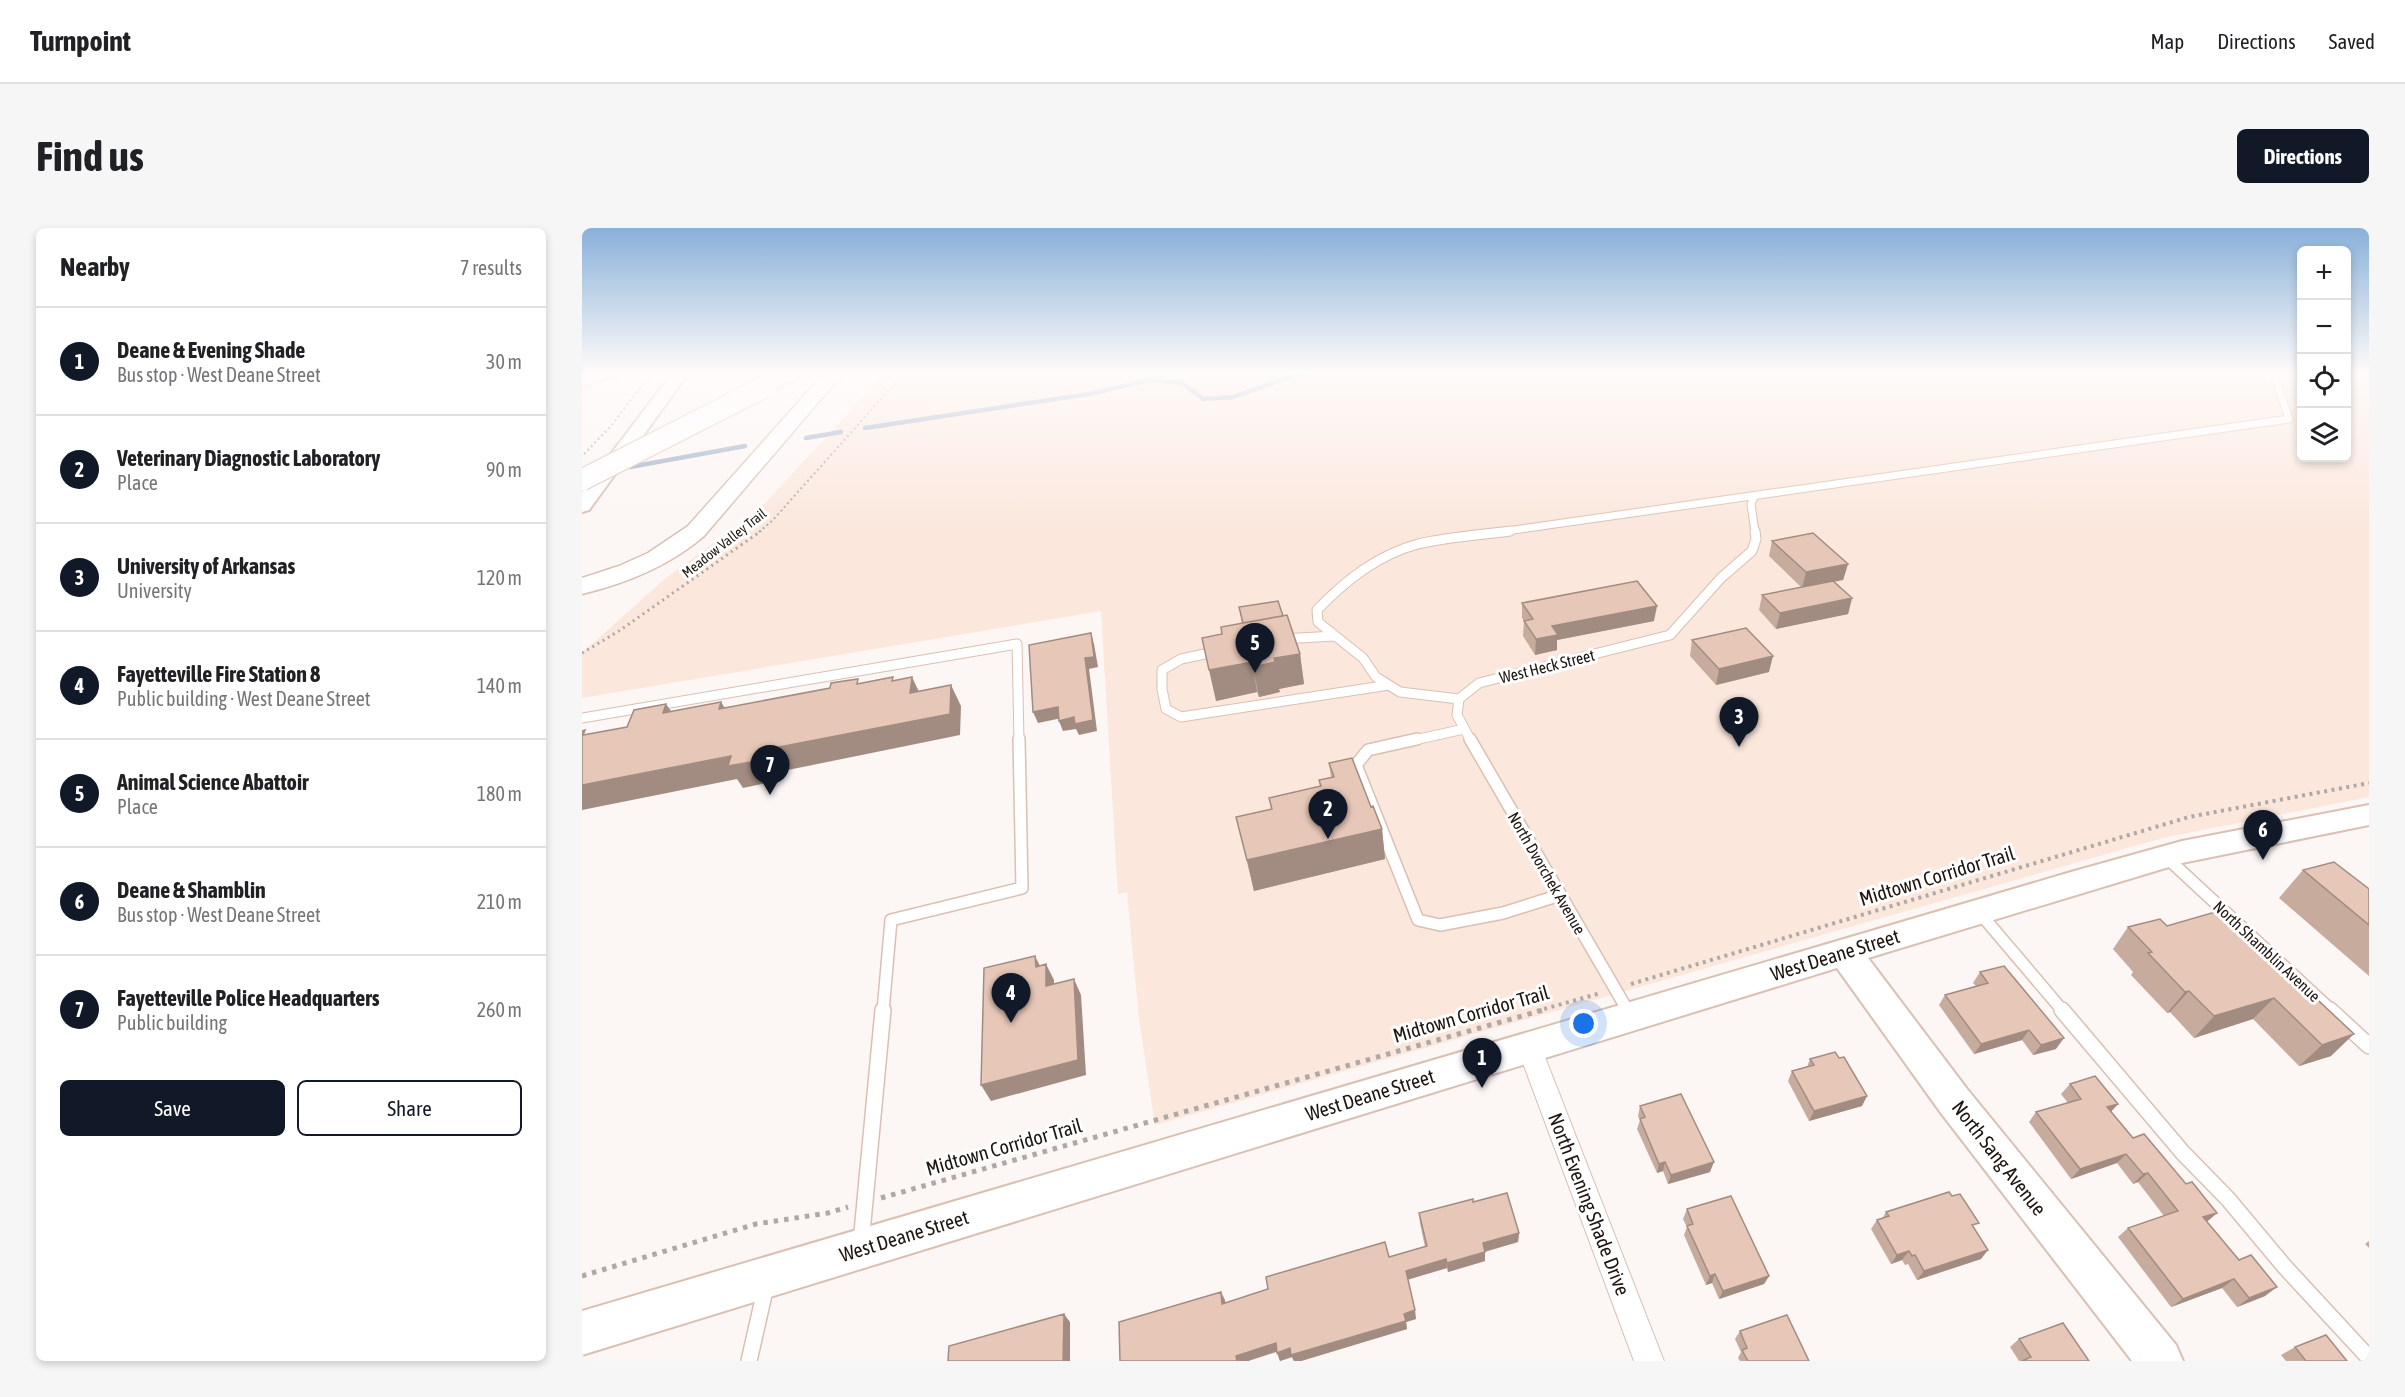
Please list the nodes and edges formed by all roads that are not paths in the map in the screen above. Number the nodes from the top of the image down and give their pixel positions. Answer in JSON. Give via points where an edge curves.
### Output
{"nodes":[{"id":1,"x":643,"y":424,"type":"edge"},
{"id":2,"x":656,"y":424,"type":"edge"},
{"id":3,"x":678,"y":424,"type":"edge"},
{"id":4,"x":787,"y":424,"type":"edge"},
{"id":5,"x":2255,"y":424,"type":"edge"},
{"id":6,"x":582,"y":458,"type":"edge"},
{"id":7,"x":582,"y":480,"type":"edge"},
{"id":8,"x":1754,"y":496,"type":"junction"},
{"id":9,"x":582,"y":506,"type":"edge"},
{"id":10,"x":582,"y":586,"type":"edge"},
{"id":11,"x":1335,"y":636,"type":"junction"},
{"id":12,"x":1267,"y":642,"type":"edge"},
{"id":13,"x":1233,"y":648,"type":"edge"},
{"id":14,"x":1389,"y":685,"type":"junction"},
{"id":15,"x":1458,"y":699,"type":"junction"},
{"id":16,"x":582,"y":718,"type":"edge"},
{"id":17,"x":1464,"y":729,"type":"junction"},
{"id":18,"x":2369,"y":815,"type":"edge"},
{"id":19,"x":2166,"y":857,"type":"junction"},
{"id":20,"x":1560,"y":895,"type":"junction"},
{"id":21,"x":1978,"y":912,"type":"junction"},
{"id":22,"x":1844,"y":952,"type":"junction"},
{"id":23,"x":1623,"y":1003,"type":"junction"},
{"id":24,"x":2369,"y":1046,"type":"edge"},
{"id":25,"x":1529,"y":1047,"type":"junction"},
{"id":26,"x":861,"y":1249,"type":"junction"},
{"id":27,"x":768,"y":1277,"type":"junction"},
{"id":28,"x":582,"y":1333,"type":"edge"},
{"id":29,"x":2369,"y":1358,"type":"edge"},
{"id":30,"x":750,"y":1361,"type":"edge"},
{"id":31,"x":1648,"y":1361,"type":"edge"},
{"id":32,"x":2160,"y":1361,"type":"edge"}],
"edges":[{"from":1,"to":9,"type":"street"},
{"from":2,"to":6,"type":"highway"},
{"from":3,"to":7,"type":"highway","bridge":true},
{"from":4,"to":10,"type":"highway","via":[[683,543],[642,566]]},
{"from":5,"to":8,"type":"lane"},
{"from":8,"to":11,"type":"lane","via":[[1418,544],[1365,566],[1317,610],[1318,622]]},
{"from":8,"to":15,"type":"lane","name":"West Heck Street","via":[[1751,504],[1756,540],[1752,551],[1721,578],[1670,635],[1479,683]]},
{"from":11,"to":12,"type":"lane"},
{"from":11,"to":14,"type":"lane"},
{"from":13,"to":14,"type":"lane","via":[[1181,659],[1162,670],[1166,709],[1181,717]]},
{"from":14,"to":15,"type":"lane","via":[[1400,692]]},
{"from":15,"to":17,"type":"lane","via":[[1457,714]]},
{"from":16,"to":26,"type":"lane","via":[[1017,644],[1022,888],[891,920]]},
{"from":17,"to":20,"type":"lane","name":"North Dvorchek Avenue"},
{"from":17,"to":20,"type":"lane","via":[[1368,750],[1356,765],[1418,920],[1440,925],[1503,913]]},
{"from":18,"to":19,"type":"street","name":"West Deane Street","via":[[2243,838]]},
{"from":19,"to":21,"type":"street","name":"West Deane Street"},
{"from":19,"to":24,"type":"lane","name":"North Shamblin Avenue"},
{"from":20,"to":23,"type":"lane","name":"North Dvorchek Avenue"},
{"from":21,"to":22,"type":"street","name":"West Deane Street"},
{"from":21,"to":29,"type":"lane","via":[[2183,1153]]},
{"from":22,"to":23,"type":"street","name":"West Deane Street"},
{"from":22,"to":32,"type":"street","name":"North Sang Avenue","via":[[1954,1101]]},
{"from":23,"to":25,"type":"street","name":"West Deane Street"},
{"from":25,"to":26,"type":"street","name":"West Deane Street"},
{"from":25,"to":31,"type":"street","name":"North Evening Shade Drive"},
{"from":26,"to":27,"type":"street","name":"West Deane Street"},
{"from":27,"to":28,"type":"street","name":"West Deane Street"},
{"from":27,"to":30,"type":"lane"}]}
